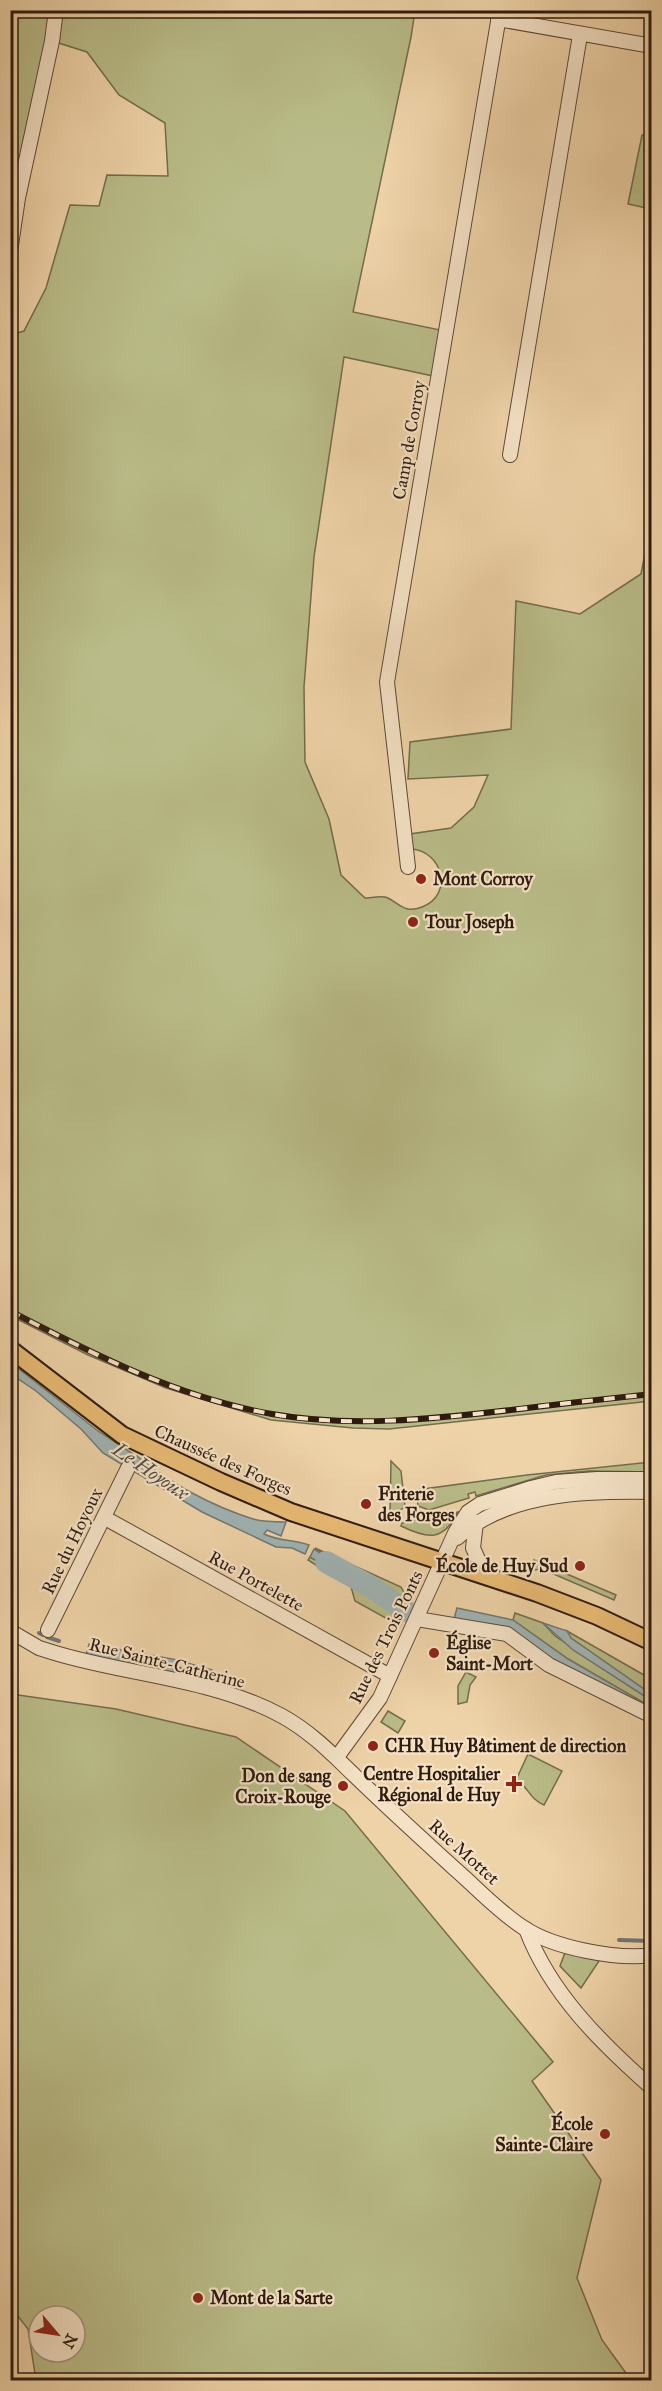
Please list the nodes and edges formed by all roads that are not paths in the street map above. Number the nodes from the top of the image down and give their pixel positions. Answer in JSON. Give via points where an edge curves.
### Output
{"nodes":[{"id":1,"x":56,"y":10,"type":"edge"},
{"id":2,"x":499,"y":15,"type":"edge"},
{"id":3,"x":580,"y":35,"type":"junction"},
{"id":4,"x":651,"y":46,"type":"edge"},
{"id":5,"x":10,"y":252,"type":"edge"},
{"id":6,"x":510,"y":455,"type":"dead end"},
{"id":7,"x":408,"y":867,"type":"dead end"},
{"id":8,"x":10,"y":1349,"type":"edge"},
{"id":9,"x":128,"y":1468,"type":"dead end"},
{"id":10,"x":651,"y":1479,"type":"edge"},
{"id":11,"x":651,"y":1492,"type":"edge"},
{"id":12,"x":105,"y":1518,"type":"junction"},
{"id":13,"x":476,"y":1522,"type":"junction"},
{"id":14,"x":453,"y":1541,"type":"junction"},
{"id":15,"x":443,"y":1561,"type":"junction"},
{"id":16,"x":485,"y":1575,"type":"junction"},
{"id":17,"x":417,"y":1618,"type":"junction"},
{"id":18,"x":48,"y":1630,"type":"dead end"},
{"id":19,"x":12,"y":1633,"type":"edge"},
{"id":20,"x":651,"y":1642,"type":"edge"},
{"id":21,"x":390,"y":1676,"type":"junction"},
{"id":22,"x":651,"y":1716,"type":"edge"},
{"id":23,"x":337,"y":1757,"type":"junction"},
{"id":24,"x":354,"y":1775,"type":"joint"},
{"id":25,"x":526,"y":1929,"type":"junction"},
{"id":26,"x":651,"y":1955,"type":"edge"},
{"id":27,"x":651,"y":2088,"type":"edge"}],
"edges":[{"from":1,"to":5,"type":"street"},
{"from":2,"to":3,"type":"street","name":"Camp de Corroy"},
{"from":2,"to":7,"type":"street","name":"Camp de Corroy","via":[[387,682]]},
{"from":3,"to":4,"type":"street","name":"Camp de Corroy"},
{"from":3,"to":6,"type":"street"},
{"from":8,"to":15,"type":"main road","name":"Chaussée des Forges","via":[[102,1421],[140,1445],[269,1504]]},
{"from":9,"to":12,"type":"street","name":"Rue du Hoyoux"},
{"from":10,"to":14,"type":"street","name":"Rue des Trois Ponts","via":[[556,1482],[531,1488],[480,1504],[468,1512]]},
{"from":11,"to":13,"type":"street","via":[[594,1491],[557,1496]]},
{"from":12,"to":18,"type":"street","name":"Rue du Hoyoux"},
{"from":12,"to":21,"type":"street","name":"Rue Portelette"},
{"from":13,"to":14,"type":"street"},
{"from":13,"to":16,"type":"street","via":[[473,1548]]},
{"from":14,"to":15,"type":"street","name":"Rue des Trois Ponts"},
{"from":15,"to":16,"type":"main road","name":"Chaussée des Forges"},
{"from":15,"to":17,"type":"street","name":"Rue des Trois Ponts"},
{"from":16,"to":20,"type":"main road","name":"Chaussée des Forges","via":[[597,1616]]},
{"from":17,"to":21,"type":"street","name":"Rue des Trois Ponts"},
{"from":17,"to":22,"type":"street","via":[[507,1634],[549,1665]]},
{"from":19,"to":23,"type":"street","name":"Rue Sainte-Catherine","via":[[58,1654],[245,1700],[305,1730]]},
{"from":21,"to":23,"type":"street","name":"Rue des Trois Ponts","via":[[380,1698]]},
{"from":23,"to":24,"type":"street","name":"Rue Sainte-Catherine"},
{"from":24,"to":25,"type":"street","name":"Rue Mottet"},
{"from":25,"to":26,"type":"street","via":[[572,1947],[637,1957]]},
{"from":25,"to":27,"type":"street","via":[[544,1969],[581,2018]]}]}
